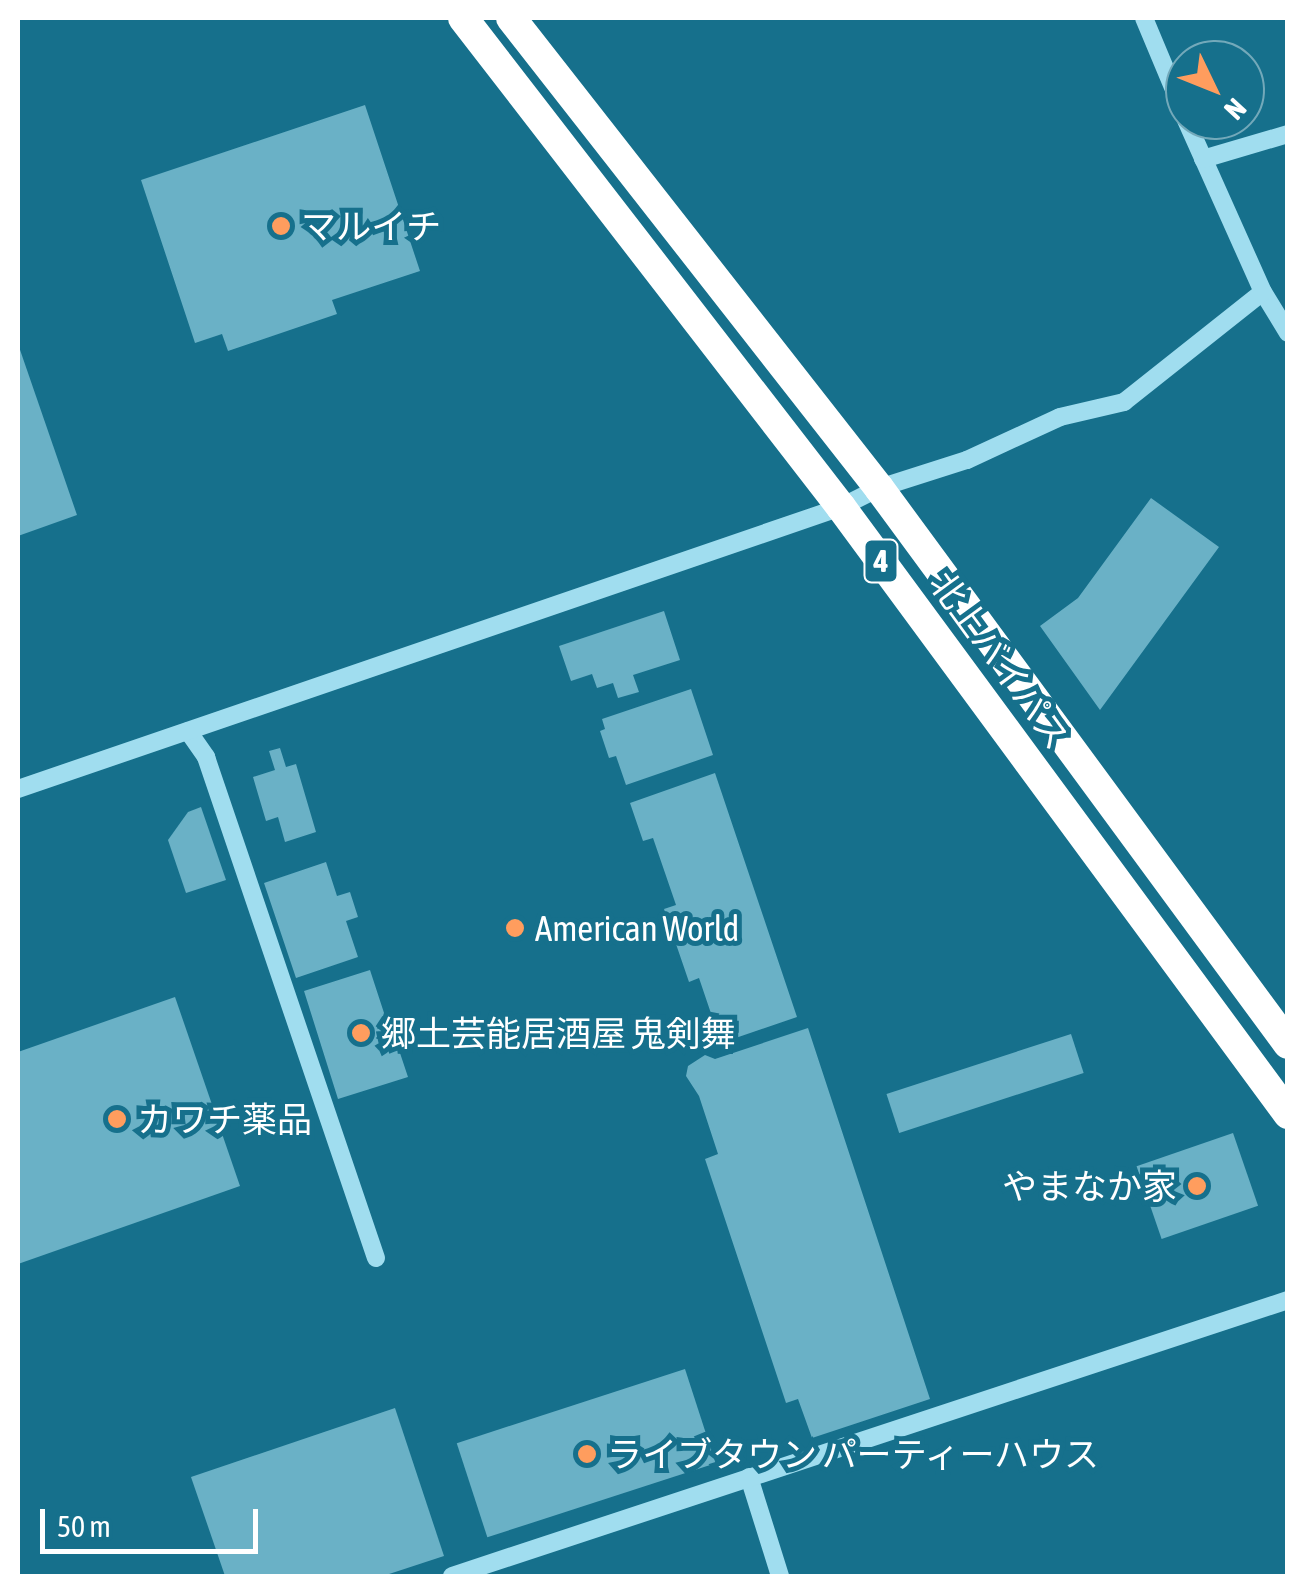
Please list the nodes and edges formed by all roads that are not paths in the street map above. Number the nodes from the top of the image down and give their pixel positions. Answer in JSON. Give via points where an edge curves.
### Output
{"nodes":[{"id":1,"x":463,"y":18,"type":"edge"},
{"id":2,"x":511,"y":18,"type":"edge"},
{"id":3,"x":1144,"y":18,"type":"edge"},
{"id":4,"x":1165,"y":68,"type":"edge"},
{"id":5,"x":1288,"y":134,"type":"edge"},
{"id":6,"x":1195,"y":140,"type":"edge"},
{"id":7,"x":1202,"y":159,"type":"junction"},
{"id":8,"x":1263,"y":292,"type":"junction"},
{"id":9,"x":1288,"y":333,"type":"edge"},
{"id":10,"x":879,"y":488,"type":"junction"},
{"id":11,"x":841,"y":507,"type":"junction"},
{"id":12,"x":188,"y":731,"type":"junction"},
{"id":13,"x":18,"y":789,"type":"edge"},
{"id":14,"x":1288,"y":1044,"type":"edge"},
{"id":15,"x":1288,"y":1114,"type":"edge"},
{"id":16,"x":376,"y":1258,"type":"dead end"},
{"id":17,"x":1288,"y":1300,"type":"edge"},
{"id":18,"x":749,"y":1477,"type":"junction"},
{"id":19,"x":452,"y":1576,"type":"edge"},
{"id":20,"x":780,"y":1576,"type":"edge"}],
"edges":[{"from":1,"to":11,"type":"highway","name":"北上バイパス","number":"4"},
{"from":2,"to":10,"type":"highway","name":"北上バイパス","number":"4"},
{"from":3,"to":4,"type":"street"},
{"from":5,"to":7,"type":"street"},
{"from":6,"to":7,"type":"street"},
{"from":7,"to":8,"type":"street"},
{"from":8,"to":9,"type":"street"},
{"from":8,"to":10,"type":"street","via":[[1124,402],[1060,417],[966,460]]},
{"from":10,"to":11,"type":"street"},
{"from":10,"to":14,"type":"highway","name":"北上バイパス","number":"4"},
{"from":11,"to":12,"type":"street"},
{"from":11,"to":15,"type":"highway","name":"北上バイパス","number":"4"},
{"from":12,"to":13,"type":"street"},
{"from":12,"to":16,"type":"street","via":[[206,757]]},
{"from":17,"to":18,"type":"street"},
{"from":18,"to":19,"type":"street"},
{"from":18,"to":20,"type":"street"}]}
